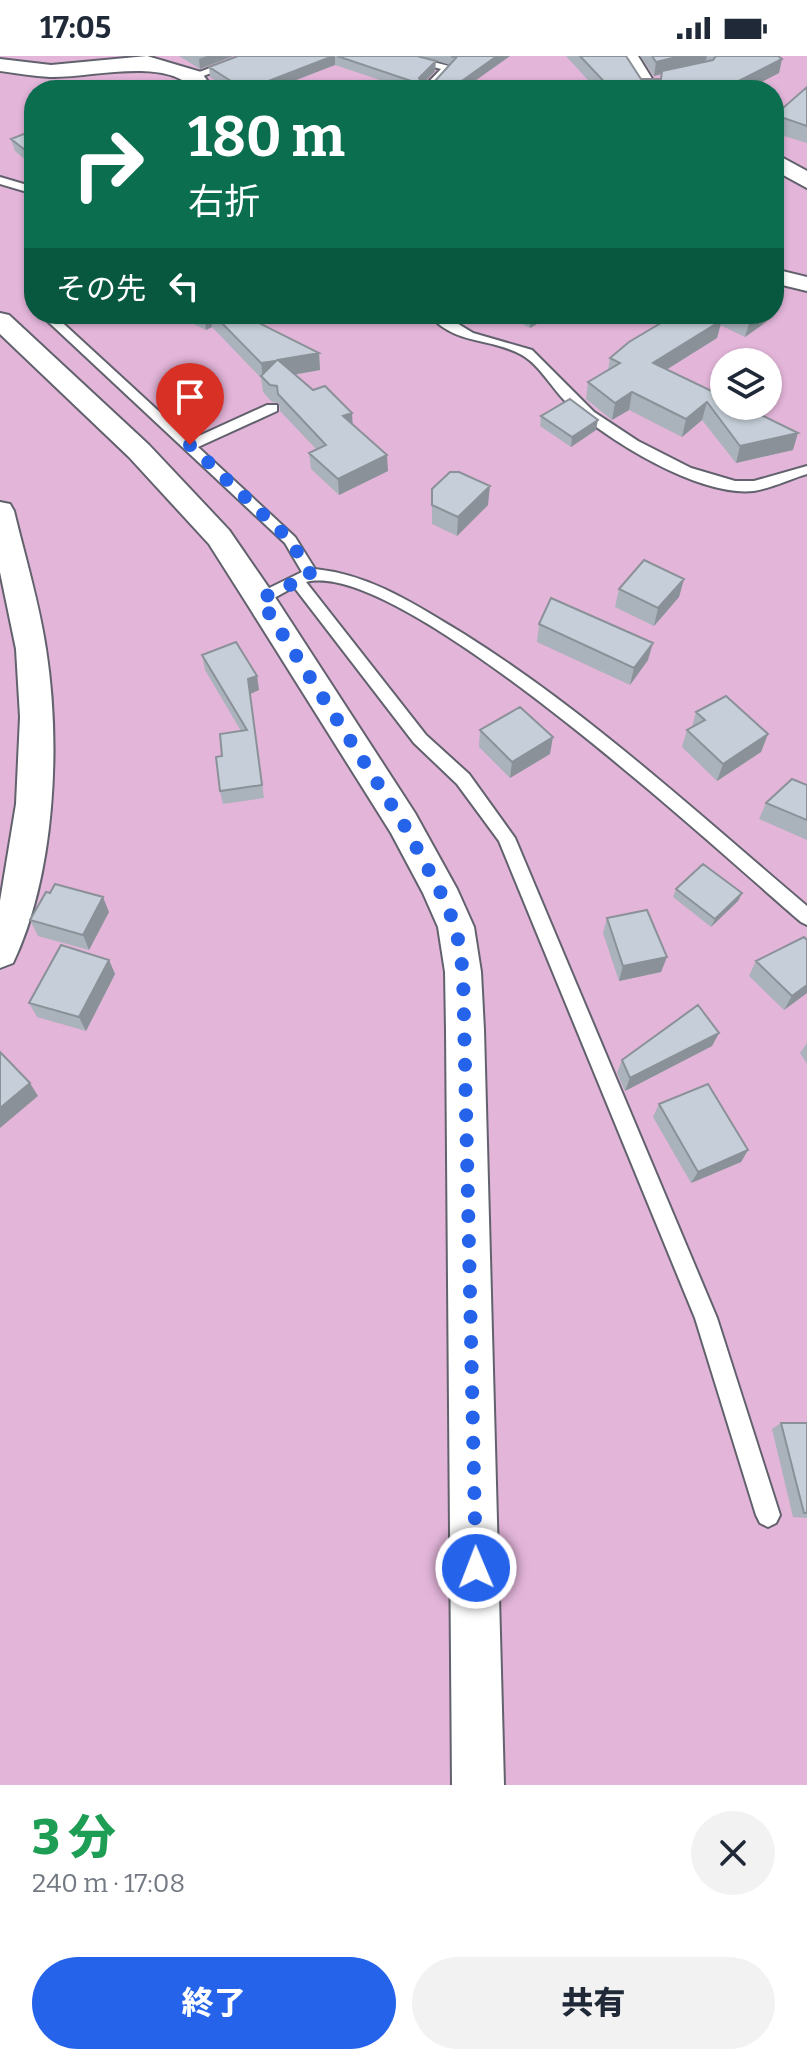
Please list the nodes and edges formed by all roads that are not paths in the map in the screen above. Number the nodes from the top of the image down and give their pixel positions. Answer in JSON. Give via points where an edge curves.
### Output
{"nodes":[{"id":1,"x":251,"y":56,"type":"edge"},
{"id":2,"x":396,"y":56,"type":"edge"},
{"id":3,"x":628,"y":56,"type":"edge"},
{"id":4,"x":0,"y":65,"type":"edge"},
{"id":5,"x":192,"y":80,"type":"edge"},
{"id":6,"x":205,"y":80,"type":"edge"},
{"id":7,"x":436,"y":80,"type":"edge"},
{"id":8,"x":648,"y":80,"type":"edge"},
{"id":9,"x":784,"y":166,"type":"edge"},
{"id":10,"x":0,"y":180,"type":"edge"},
{"id":11,"x":807,"y":181,"type":"edge"},
{"id":12,"x":24,"y":188,"type":"edge"},
{"id":13,"x":784,"y":278,"type":"edge"},
{"id":14,"x":807,"y":284,"type":"edge"},
{"id":15,"x":0,"y":320,"type":"edge"},
{"id":16,"x":57,"y":324,"type":"edge"},
{"id":17,"x":446,"y":324,"type":"edge"},
{"id":18,"x":272,"y":408,"type":"dead end"},
{"id":19,"x":190,"y":445,"type":"junction"},
{"id":20,"x":807,"y":470,"type":"edge"},
{"id":21,"x":0,"y":511,"type":"edge"},
{"id":22,"x":303,"y":577,"type":"junction"},
{"id":23,"x":260,"y":599,"type":"junction"},
{"id":24,"x":807,"y":917,"type":"edge"},
{"id":25,"x":0,"y":952,"type":"edge"},
{"id":26,"x":768,"y":1515,"type":"dead end"},
{"id":27,"x":478,"y":1785,"type":"edge"}],
"edges":[{"from":1,"to":6,"type":"lane"},
{"from":2,"to":7,"type":"lane","via":[[448,67]]},
{"from":3,"to":8,"type":"street"},
{"from":4,"to":5,"type":"street","via":[[51,71],[147,62]]},
{"from":9,"to":11,"type":"street"},
{"from":10,"to":12,"type":"lane"},
{"from":13,"to":14,"type":"street"},
{"from":15,"to":23,"type":"street","via":[[139,451],[209,526]]},
{"from":16,"to":19,"type":"lane"},
{"from":17,"to":20,"type":"lane","via":[[533,356],[575,403],[612,431],[690,471],[727,485],[753,486]]},
{"from":18,"to":19,"type":"lane"},
{"from":19,"to":22,"type":"lane","via":[[290,540]]},
{"from":21,"to":25,"type":"street","via":[[36,684],[25,869]]},
{"from":22,"to":23,"type":"lane"},
{"from":22,"to":24,"type":"lane","via":[[349,580],[391,596],[514,673],[576,719]]},
{"from":22,"to":26,"type":"lane","via":[[420,739],[463,779],[506,838],[706,1318]]},
{"from":23,"to":27,"type":"street","via":[[403,823],[456,927],[465,1030]]}]}
